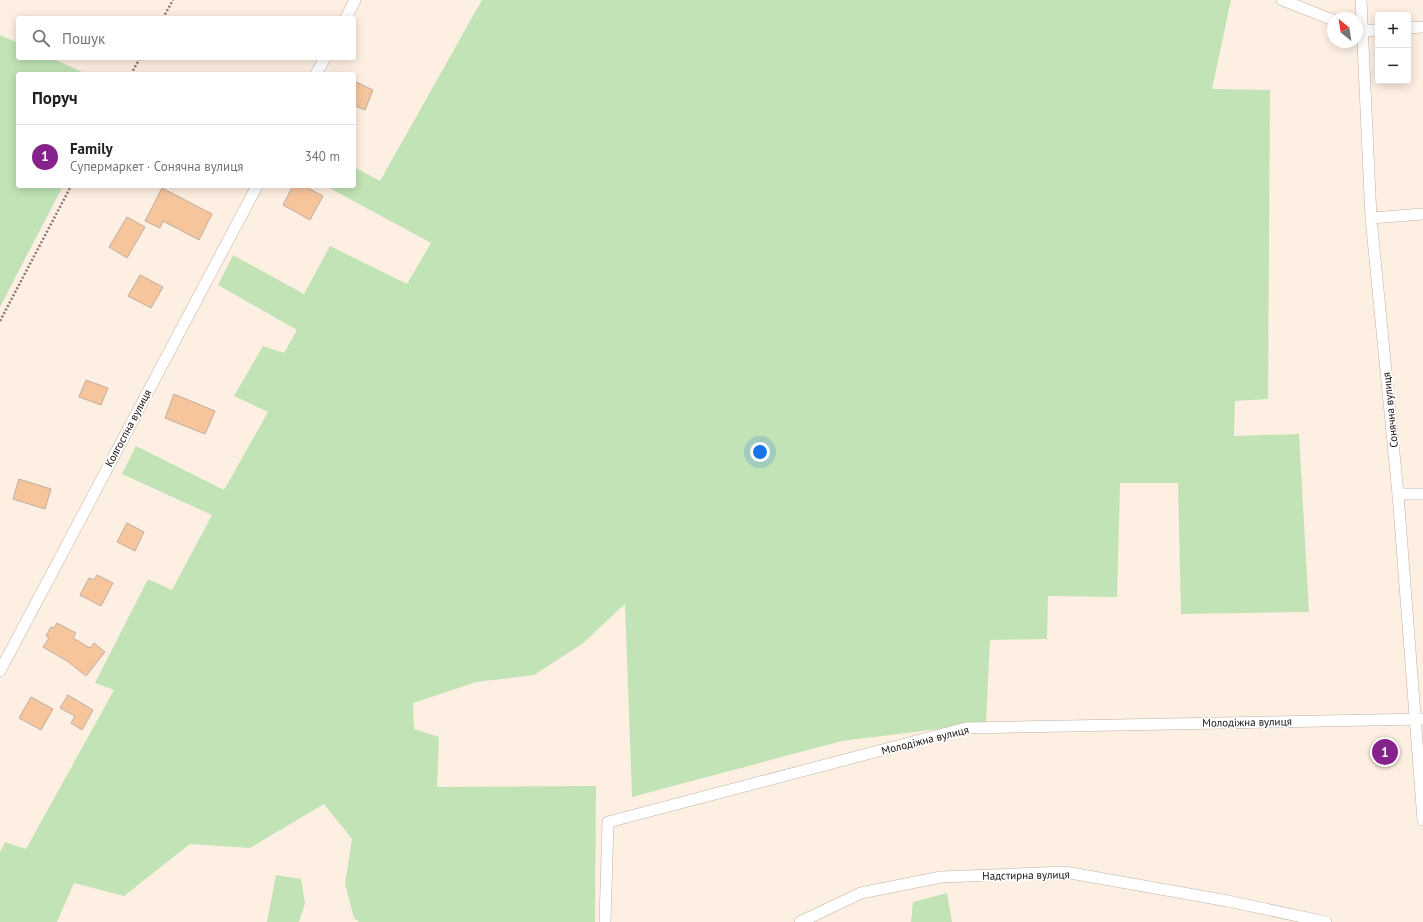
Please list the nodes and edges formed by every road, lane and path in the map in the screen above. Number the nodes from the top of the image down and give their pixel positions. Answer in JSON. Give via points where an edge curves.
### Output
{"nodes":[{"id":1,"x":173,"y":0,"type":"edge"},
{"id":2,"x":355,"y":0,"type":"edge"},
{"id":3,"x":1282,"y":0,"type":"edge"},
{"id":4,"x":1361,"y":0,"type":"edge"},
{"id":5,"x":1361,"y":12,"type":"edge"},
{"id":6,"x":164,"y":16,"type":"edge"},
{"id":7,"x":347,"y":16,"type":"edge"},
{"id":8,"x":1327,"y":18,"type":"edge"},
{"id":9,"x":1423,"y":27,"type":"edge"},
{"id":10,"x":1411,"y":28,"type":"edge"},
{"id":11,"x":1363,"y":30,"type":"edge"},
{"id":12,"x":1375,"y":30,"type":"edge"},
{"id":13,"x":1361,"y":48,"type":"edge"},
{"id":14,"x":139,"y":60,"type":"edge"},
{"id":15,"x":324,"y":60,"type":"edge"},
{"id":16,"x":132,"y":72,"type":"edge"},
{"id":17,"x":317,"y":72,"type":"edge"},
{"id":18,"x":71,"y":188,"type":"edge"},
{"id":19,"x":256,"y":188,"type":"edge"},
{"id":20,"x":1423,"y":214,"type":"edge"},
{"id":21,"x":1371,"y":218,"type":"junction"},
{"id":22,"x":0,"y":321,"type":"edge"},
{"id":23,"x":1398,"y":494,"type":"junction"},
{"id":24,"x":1423,"y":494,"type":"edge"},
{"id":25,"x":0,"y":671,"type":"edge"},
{"id":26,"x":1419,"y":719,"type":"edge"},
{"id":27,"x":1423,"y":820,"type":"edge"},
{"id":28,"x":605,"y":922,"type":"edge"},
{"id":29,"x":800,"y":922,"type":"edge"},
{"id":30,"x":1326,"y":922,"type":"edge"}],
"edges":[{"from":1,"to":6,"type":"path"},
{"from":2,"to":7,"type":"street"},
{"from":3,"to":8,"type":"street"},
{"from":4,"to":5,"type":"street","name":"Сонячна вулиця"},
{"from":9,"to":10,"type":"street"},
{"from":11,"to":12,"type":"street"},
{"from":13,"to":21,"type":"street","name":"Сонячна вулиця"},
{"from":14,"to":16,"type":"path"},
{"from":15,"to":17,"type":"street"},
{"from":18,"to":22,"type":"path"},
{"from":19,"to":25,"type":"street","name":"Колгоспна вулиця"},
{"from":20,"to":21,"type":"street"},
{"from":21,"to":23,"type":"street","name":"Сонячна вулиця"},
{"from":23,"to":24,"type":"street"},
{"from":23,"to":26,"type":"street","name":"Сонячна вулиця"},
{"from":26,"to":27,"type":"street","name":"Сонячна вулиця"},
{"from":26,"to":28,"type":"street","name":"Молодіжна вулиця","via":[[966,728],[608,822]]},
{"from":29,"to":30,"type":"street","name":"Надстирна вулиця","via":[[861,893],[941,877],[1065,872],[1228,901]]}]}
